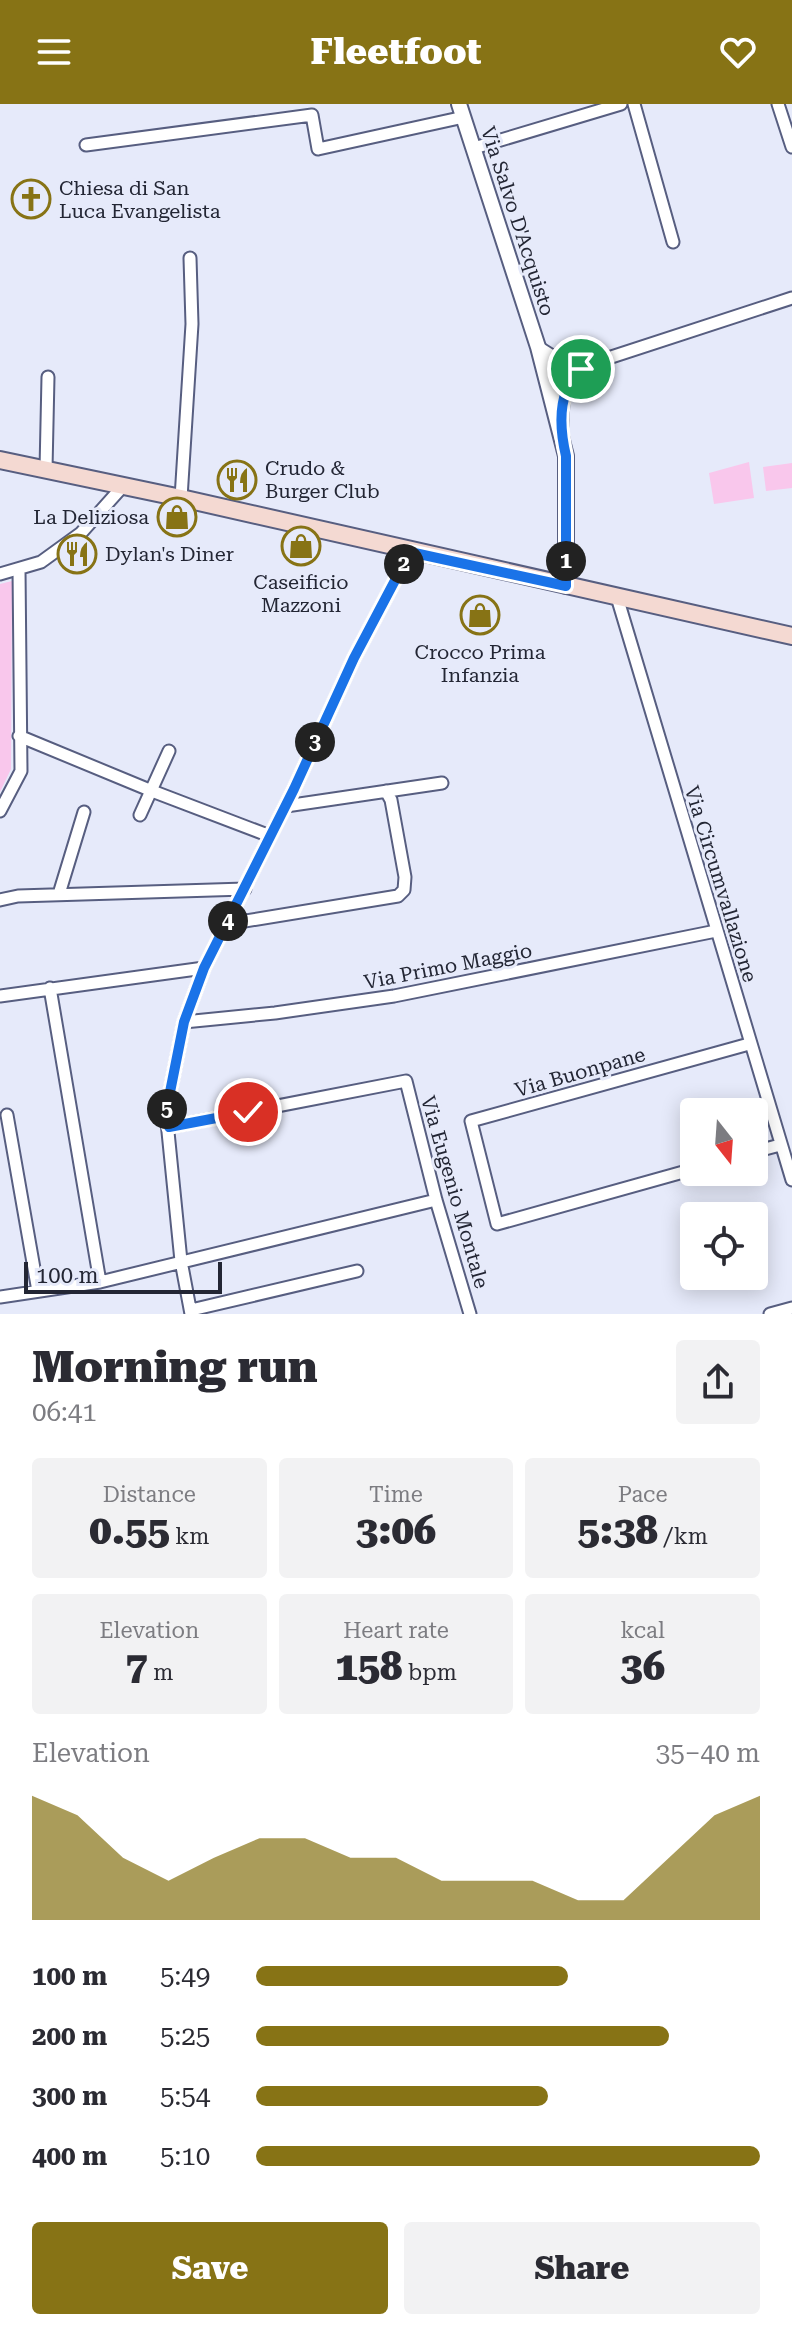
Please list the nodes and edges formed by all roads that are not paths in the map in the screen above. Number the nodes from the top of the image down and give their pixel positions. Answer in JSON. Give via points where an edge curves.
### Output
{"nodes":[{"id":1,"x":621,"y":104,"type":"edge"},
{"id":2,"x":634,"y":104,"type":"edge"},
{"id":3,"x":778,"y":104,"type":"edge"},
{"id":4,"x":462,"y":111,"type":"edge"},
{"id":5,"x":86,"y":145,"type":"dead end"},
{"id":6,"x":792,"y":147,"type":"edge"},
{"id":7,"x":474,"y":148,"type":"junction"},
{"id":8,"x":673,"y":242,"type":"dead end"},
{"id":9,"x":190,"y":258,"type":"dead end"},
{"id":10,"x":792,"y":298,"type":"edge"},
{"id":11,"x":538,"y":347,"type":"junction"},
{"id":12,"x":586,"y":365,"type":"junction"},
{"id":13,"x":48,"y":377,"type":"dead end"},
{"id":14,"x":547,"y":378,"type":"junction"},
{"id":15,"x":562,"y":439,"type":"junction"},
{"id":16,"x":0,"y":460,"type":"edge"},
{"id":17,"x":46,"y":469,"type":"junction"},
{"id":18,"x":123,"y":486,"type":"junction"},
{"id":19,"x":181,"y":498,"type":"junction"},
{"id":20,"x":410,"y":552,"type":"junction"},
{"id":21,"x":19,"y":569,"type":"junction"},
{"id":22,"x":0,"y":574,"type":"edge"},
{"id":23,"x":566,"y":586,"type":"junction"},
{"id":24,"x":617,"y":597,"type":"junction"},
{"id":25,"x":792,"y":636,"type":"edge"},
{"id":26,"x":19,"y":736,"type":"junction"},
{"id":27,"x":169,"y":751,"type":"dead end"},
{"id":28,"x":442,"y":783,"type":"dead end"},
{"id":29,"x":152,"y":791,"type":"junction"},
{"id":30,"x":386,"y":791,"type":"junction"},
{"id":31,"x":286,"y":806,"type":"junction"},
{"id":32,"x":0,"y":811,"type":"edge"},
{"id":33,"x":84,"y":812,"type":"dead end"},
{"id":34,"x":140,"y":815,"type":"dead end"},
{"id":35,"x":270,"y":836,"type":"junction"},
{"id":36,"x":245,"y":889,"type":"junction"},
{"id":37,"x":59,"y":894,"type":"junction"},
{"id":38,"x":0,"y":900,"type":"edge"},
{"id":39,"x":227,"y":924,"type":"junction"},
{"id":40,"x":716,"y":931,"type":"junction"},
{"id":41,"x":204,"y":968,"type":"junction"},
{"id":42,"x":50,"y":988,"type":"junction"},
{"id":43,"x":0,"y":996,"type":"edge"},
{"id":44,"x":184,"y":1022,"type":"junction"},
{"id":45,"x":749,"y":1044,"type":"junction"},
{"id":46,"x":7,"y":1115,"type":"dead end"},
{"id":47,"x":169,"y":1127,"type":"junction"},
{"id":48,"x":780,"y":1145,"type":"junction"},
{"id":49,"x":768,"y":1148,"type":"edge"},
{"id":50,"x":680,"y":1173,"type":"edge"},
{"id":51,"x":792,"y":1180,"type":"edge"},
{"id":52,"x":436,"y":1200,"type":"junction"},
{"id":53,"x":181,"y":1261,"type":"junction"},
{"id":54,"x":357,"y":1271,"type":"dead end"},
{"id":55,"x":100,"y":1282,"type":"junction"},
{"id":56,"x":38,"y":1291,"type":"junction"},
{"id":57,"x":0,"y":1297,"type":"edge"},
{"id":58,"x":792,"y":1308,"type":"edge"},
{"id":59,"x":191,"y":1312,"type":"edge"},
{"id":60,"x":470,"y":1314,"type":"edge"},
{"id":61,"x":770,"y":1314,"type":"edge"}],
"edges":[{"from":1,"to":7,"type":"street"},
{"from":2,"to":8,"type":"street"},
{"from":3,"to":6,"type":"street"},
{"from":4,"to":5,"type":"street","via":[[318,149],[312,115]]},
{"from":4,"to":7,"type":"street","name":"Via Salvo D'Acquisto"},
{"from":7,"to":11,"type":"street","name":"Via Salvo D'Acquisto"},
{"from":9,"to":19,"type":"street","via":[[192,324]]},
{"from":10,"to":12,"type":"street"},
{"from":11,"to":12,"type":"street"},
{"from":11,"to":14,"type":"street","name":"Via Salvo D'Acquisto"},
{"from":12,"to":14,"type":"street"},
{"from":12,"to":15,"type":"street","via":[[564,391]]},
{"from":13,"to":17,"type":"street"},
{"from":14,"to":15,"type":"street","name":"Via Salvo D'Acquisto"},
{"from":15,"to":23,"type":"street","name":"Via Salvo D'Acquisto"},
{"from":16,"to":17,"type":"main road"},
{"from":17,"to":18,"type":"main road"},
{"from":18,"to":19,"type":"main road"},
{"from":18,"to":21,"type":"street","via":[[81,533],[41,562]]},
{"from":19,"to":20,"type":"main road"},
{"from":20,"to":23,"type":"main road"},
{"from":20,"to":31,"type":"street"},
{"from":21,"to":22,"type":"street"},
{"from":21,"to":26,"type":"street"},
{"from":23,"to":24,"type":"main road"},
{"from":24,"to":25,"type":"main road"},
{"from":24,"to":40,"type":"street","name":"Via Circumvallazione"},
{"from":26,"to":29,"type":"street"},
{"from":26,"to":32,"type":"street","via":[[21,771]]},
{"from":27,"to":29,"type":"street"},
{"from":28,"to":30,"type":"street"},
{"from":29,"to":34,"type":"street"},
{"from":29,"to":35,"type":"street"},
{"from":30,"to":31,"type":"street"},
{"from":30,"to":39,"type":"street","via":[[405,877],[398,896]]},
{"from":31,"to":35,"type":"street"},
{"from":33,"to":37,"type":"street"},
{"from":35,"to":36,"type":"street"},
{"from":36,"to":37,"type":"street"},
{"from":36,"to":39,"type":"street"},
{"from":37,"to":38,"type":"street"},
{"from":39,"to":41,"type":"street"},
{"from":40,"to":44,"type":"street","name":"Via Primo Maggio","via":[[394,996]]},
{"from":40,"to":45,"type":"street","name":"Via Circumvallazione"},
{"from":41,"to":42,"type":"street"},
{"from":41,"to":44,"type":"street"},
{"from":42,"to":43,"type":"street"},
{"from":42,"to":55,"type":"street"},
{"from":44,"to":47,"type":"street","via":[[166,1112]]},
{"from":45,"to":48,"type":"street","name":"Via Circumvallazione"},
{"from":45,"to":50,"type":"street","name":"Via Buonpane","via":[[471,1121],[497,1224]]},
{"from":46,"to":56,"type":"street"},
{"from":47,"to":52,"type":"street","name":"Via Eugenio Montale","via":[[406,1081]]},
{"from":47,"to":53,"type":"street"},
{"from":48,"to":49,"type":"street"},
{"from":48,"to":51,"type":"street","name":"Via Circumvallazione"},
{"from":52,"to":53,"type":"street"},
{"from":52,"to":60,"type":"street","name":"Via Eugenio Montale"},
{"from":53,"to":55,"type":"street"},
{"from":53,"to":59,"type":"street"},
{"from":54,"to":59,"type":"street"},
{"from":55,"to":56,"type":"street"},
{"from":56,"to":57,"type":"street"},
{"from":58,"to":61,"type":"street"}]}
